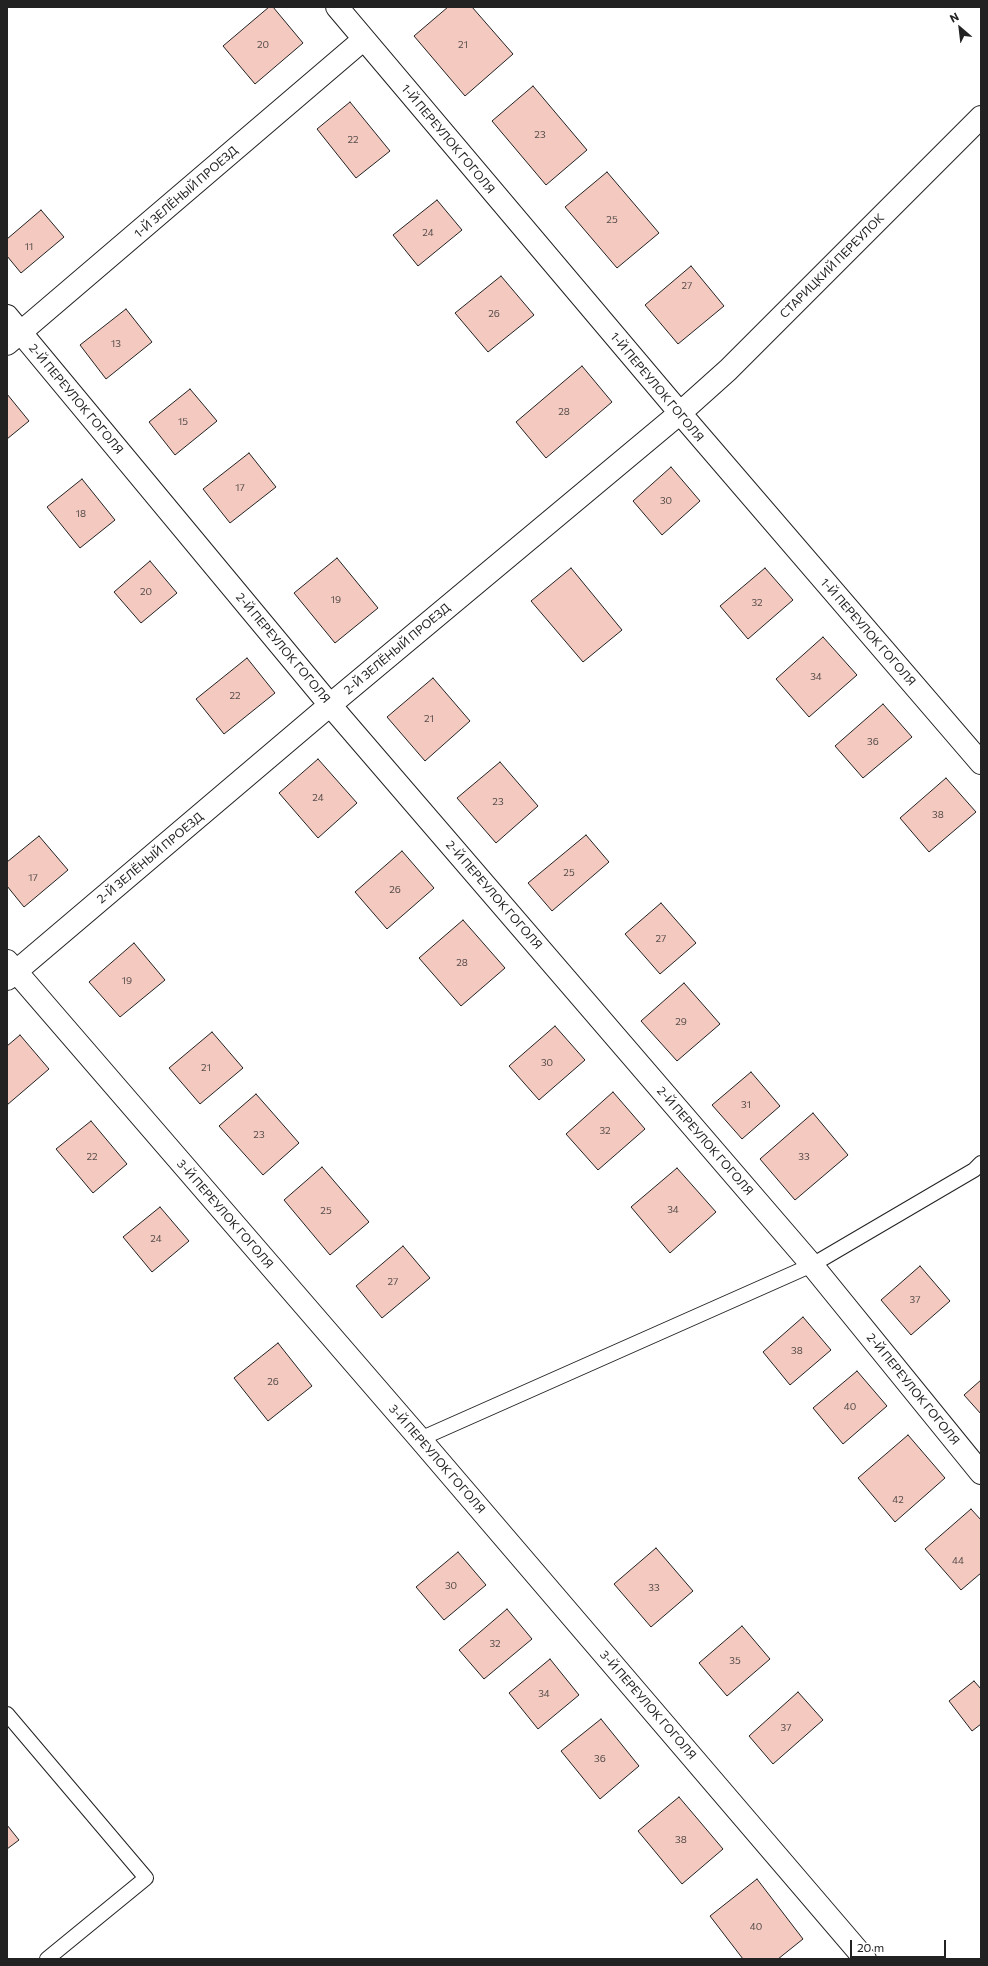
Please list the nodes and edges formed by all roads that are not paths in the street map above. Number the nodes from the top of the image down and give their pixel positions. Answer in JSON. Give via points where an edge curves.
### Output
{"nodes":[{"id":1,"x":337,"y":7,"type":"edge"},
{"id":2,"x":364,"y":39,"type":"junction"},
{"id":3,"x":981,"y":117,"type":"edge"},
{"id":4,"x":7,"y":316,"type":"edge"},
{"id":5,"x":14,"y":339,"type":"edge"},
{"id":6,"x":680,"y":413,"type":"junction"},
{"id":7,"x":330,"y":705,"type":"junction"},
{"id":8,"x":981,"y":763,"type":"edge"},
{"id":9,"x":10,"y":971,"type":"edge"},
{"id":10,"x":981,"y":1163,"type":"edge"},
{"id":11,"x":812,"y":1265,"type":"junction"},
{"id":12,"x":420,"y":1439,"type":"junction"},
{"id":13,"x":981,"y":1473,"type":"edge"},
{"id":14,"x":7,"y":1714,"type":"edge"},
{"id":15,"x":47,"y":1959,"type":"edge"},
{"id":16,"x":865,"y":1959,"type":"edge"}],
"edges":[{"from":1,"to":2,"type":"street","name":"1-Й ПЕРЕУЛОК ГОГОЛЯ"},
{"from":2,"to":5,"type":"street","name":"1-Й ЗЕЛЁНЫЙ ПРОЕЗД"},
{"from":2,"to":6,"type":"street","name":"1-Й ПЕРЕУЛОК ГОГОЛЯ"},
{"from":3,"to":6,"type":"street","name":"СТАРИЦКИЙ ПЕРЕУЛОК","via":[[728,370]]},
{"from":4,"to":5,"type":"street","name":"2-Й ПЕРЕУЛОК ГОГОЛЯ"},
{"from":5,"to":7,"type":"street","name":"2-Й ПЕРЕУЛОК ГОГОЛЯ"},
{"from":6,"to":7,"type":"street","name":"2-Й ЗЕЛЁНЫЙ ПРОЕЗД"},
{"from":6,"to":8,"type":"street","name":"1-Й ПЕРЕУЛОК ГОГОЛЯ"},
{"from":7,"to":9,"type":"street","name":"2-Й ЗЕЛЁНЫЙ ПРОЕЗД"},
{"from":7,"to":11,"type":"street","name":"2-Й ПЕРЕУЛОК ГОГОЛЯ"},
{"from":9,"to":12,"type":"street","name":"3-Й ПЕРЕУЛОК ГОГОЛЯ"},
{"from":10,"to":11,"type":"lane","via":[[974,1170]]},
{"from":11,"to":12,"type":"lane"},
{"from":11,"to":13,"type":"street","name":"2-Й ПЕРЕУЛОК ГОГОЛЯ"},
{"from":12,"to":16,"type":"street","name":"3-Й ПЕРЕУЛОК ГОГОЛЯ"},
{"from":14,"to":15,"type":"lane","via":[[146,1878]]}]}
